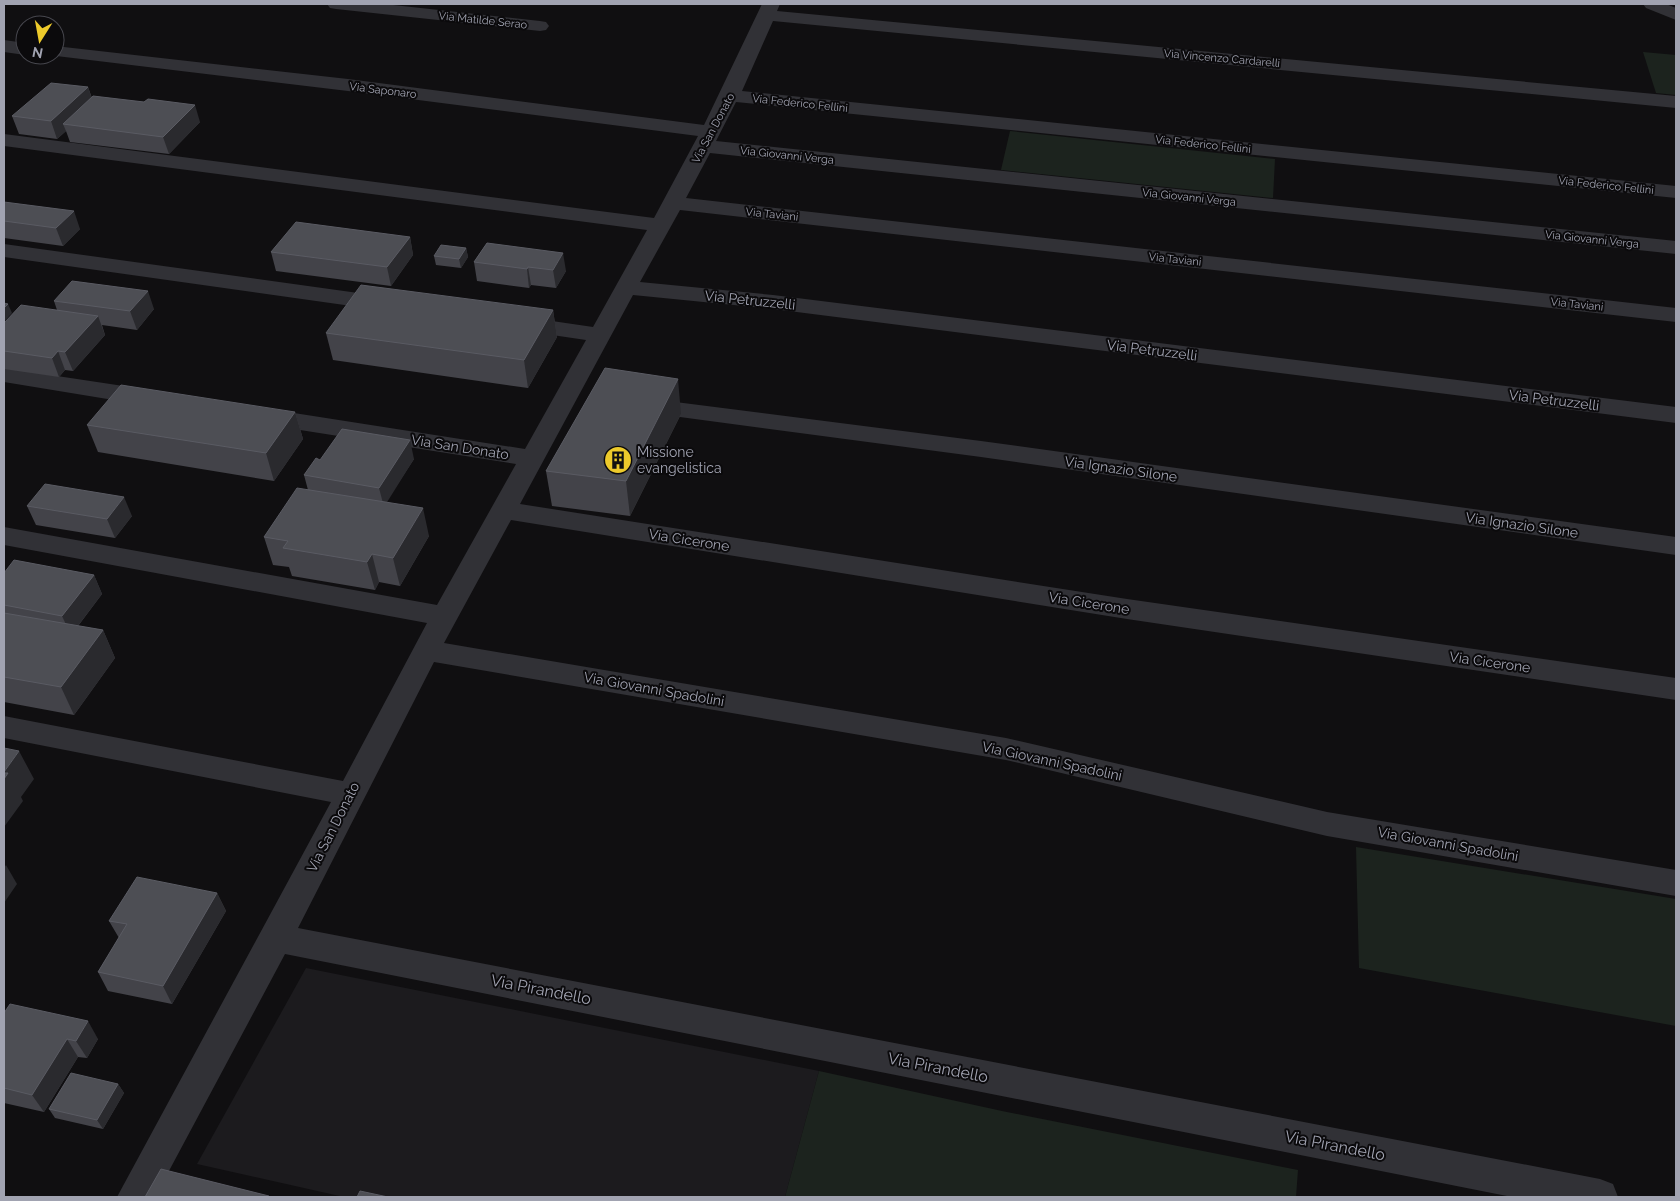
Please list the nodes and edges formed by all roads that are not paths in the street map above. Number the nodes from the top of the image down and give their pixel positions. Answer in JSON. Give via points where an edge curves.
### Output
{"nodes":[{"id":1,"x":336,"y":4,"type":"edge"},
{"id":2,"x":769,"y":9,"type":"edge"},
{"id":3,"x":540,"y":26,"type":"dead end"},
{"id":4,"x":65,"y":53,"type":"edge"},
{"id":5,"x":730,"y":96,"type":"junction"},
{"id":6,"x":1676,"y":102,"type":"edge"},
{"id":7,"x":706,"y":139,"type":"junction"},
{"id":8,"x":4,"y":140,"type":"edge"},
{"id":9,"x":1676,"y":192,"type":"edge"},
{"id":10,"x":667,"y":214,"type":"junction"},
{"id":11,"x":1676,"y":248,"type":"edge"},
{"id":12,"x":4,"y":250,"type":"edge"},
{"id":13,"x":628,"y":288,"type":"junction"},
{"id":14,"x":404,"y":307,"type":"edge"},
{"id":15,"x":1676,"y":315,"type":"edge"},
{"id":16,"x":501,"y":321,"type":"edge"},
{"id":17,"x":599,"y":335,"type":"junction"},
{"id":18,"x":4,"y":376,"type":"edge"},
{"id":19,"x":566,"y":396,"type":"junction"},
{"id":20,"x":595,"y":400,"type":"edge"},
{"id":21,"x":170,"y":401,"type":"edge"},
{"id":22,"x":625,"y":404,"type":"edge"},
{"id":23,"x":238,"y":412,"type":"edge"},
{"id":24,"x":1676,"y":416,"type":"edge"},
{"id":25,"x":531,"y":458,"type":"junction"},
{"id":26,"x":503,"y":510,"type":"junction"},
{"id":27,"x":4,"y":536,"type":"edge"},
{"id":28,"x":1676,"y":546,"type":"edge"},
{"id":29,"x":446,"y":617,"type":"junction"},
{"id":30,"x":426,"y":650,"type":"junction"},
{"id":31,"x":1676,"y":689,"type":"edge"},
{"id":32,"x":4,"y":727,"type":"edge"},
{"id":33,"x":350,"y":794,"type":"junction"},
{"id":34,"x":1676,"y":883,"type":"edge"},
{"id":35,"x":276,"y":938,"type":"junction"},
{"id":36,"x":135,"y":1197,"type":"edge"},
{"id":37,"x":1600,"y":1197,"type":"edge"}],
"edges":[{"from":1,"to":3,"type":"street","name":"Via Matilde Serao"},
{"from":2,"to":5,"type":"street","name":"Via San Donato"},
{"from":2,"to":6,"type":"street","name":"Via Vincenzo Cardarelli"},
{"from":4,"to":7,"type":"street","name":"Via Saponaro","via":[[348,86]]},
{"from":5,"to":7,"type":"street","name":"Via San Donato"},
{"from":5,"to":9,"type":"street","name":"Via Federico Fellini"},
{"from":7,"to":10,"type":"street","name":"Via San Donato"},
{"from":7,"to":11,"type":"street","name":"Via Giovanni Verga"},
{"from":8,"to":10,"type":"street","name":"Via Taviani"},
{"from":10,"to":13,"type":"street","name":"Via San Donato"},
{"from":10,"to":15,"type":"street","name":"Via Taviani"},
{"from":12,"to":14,"type":"street"},
{"from":13,"to":17,"type":"street","name":"Via San Donato"},
{"from":13,"to":24,"type":"street","name":"Via Petruzzelli","via":[[773,302]]},
{"from":16,"to":17,"type":"street"},
{"from":17,"to":19,"type":"street","name":"Via San Donato"},
{"from":18,"to":21,"type":"street"},
{"from":19,"to":20,"type":"street"},
{"from":19,"to":25,"type":"street","name":"Via San Donato"},
{"from":22,"to":28,"type":"street","name":"Via Ignazio Silone","via":[[981,449]]},
{"from":23,"to":25,"type":"street","name":"Via San Donato"},
{"from":25,"to":26,"type":"street","name":"Via San Donato"},
{"from":26,"to":29,"type":"street","name":"Via San Donato"},
{"from":26,"to":31,"type":"street","name":"Via Cicerone","via":[[1127,609]]},
{"from":27,"to":29,"type":"street"},
{"from":29,"to":30,"type":"street","name":"Via San Donato"},
{"from":30,"to":33,"type":"street","name":"Via San Donato"},
{"from":30,"to":34,"type":"street","name":"Via Giovanni Spadolini","via":[[1006,749],[1327,824]]},
{"from":32,"to":33,"type":"street"},
{"from":33,"to":35,"type":"street","name":"Via San Donato"},
{"from":35,"to":36,"type":"street","name":"Via San Donato"},
{"from":35,"to":37,"type":"street","name":"Via Pirandello"}]}
